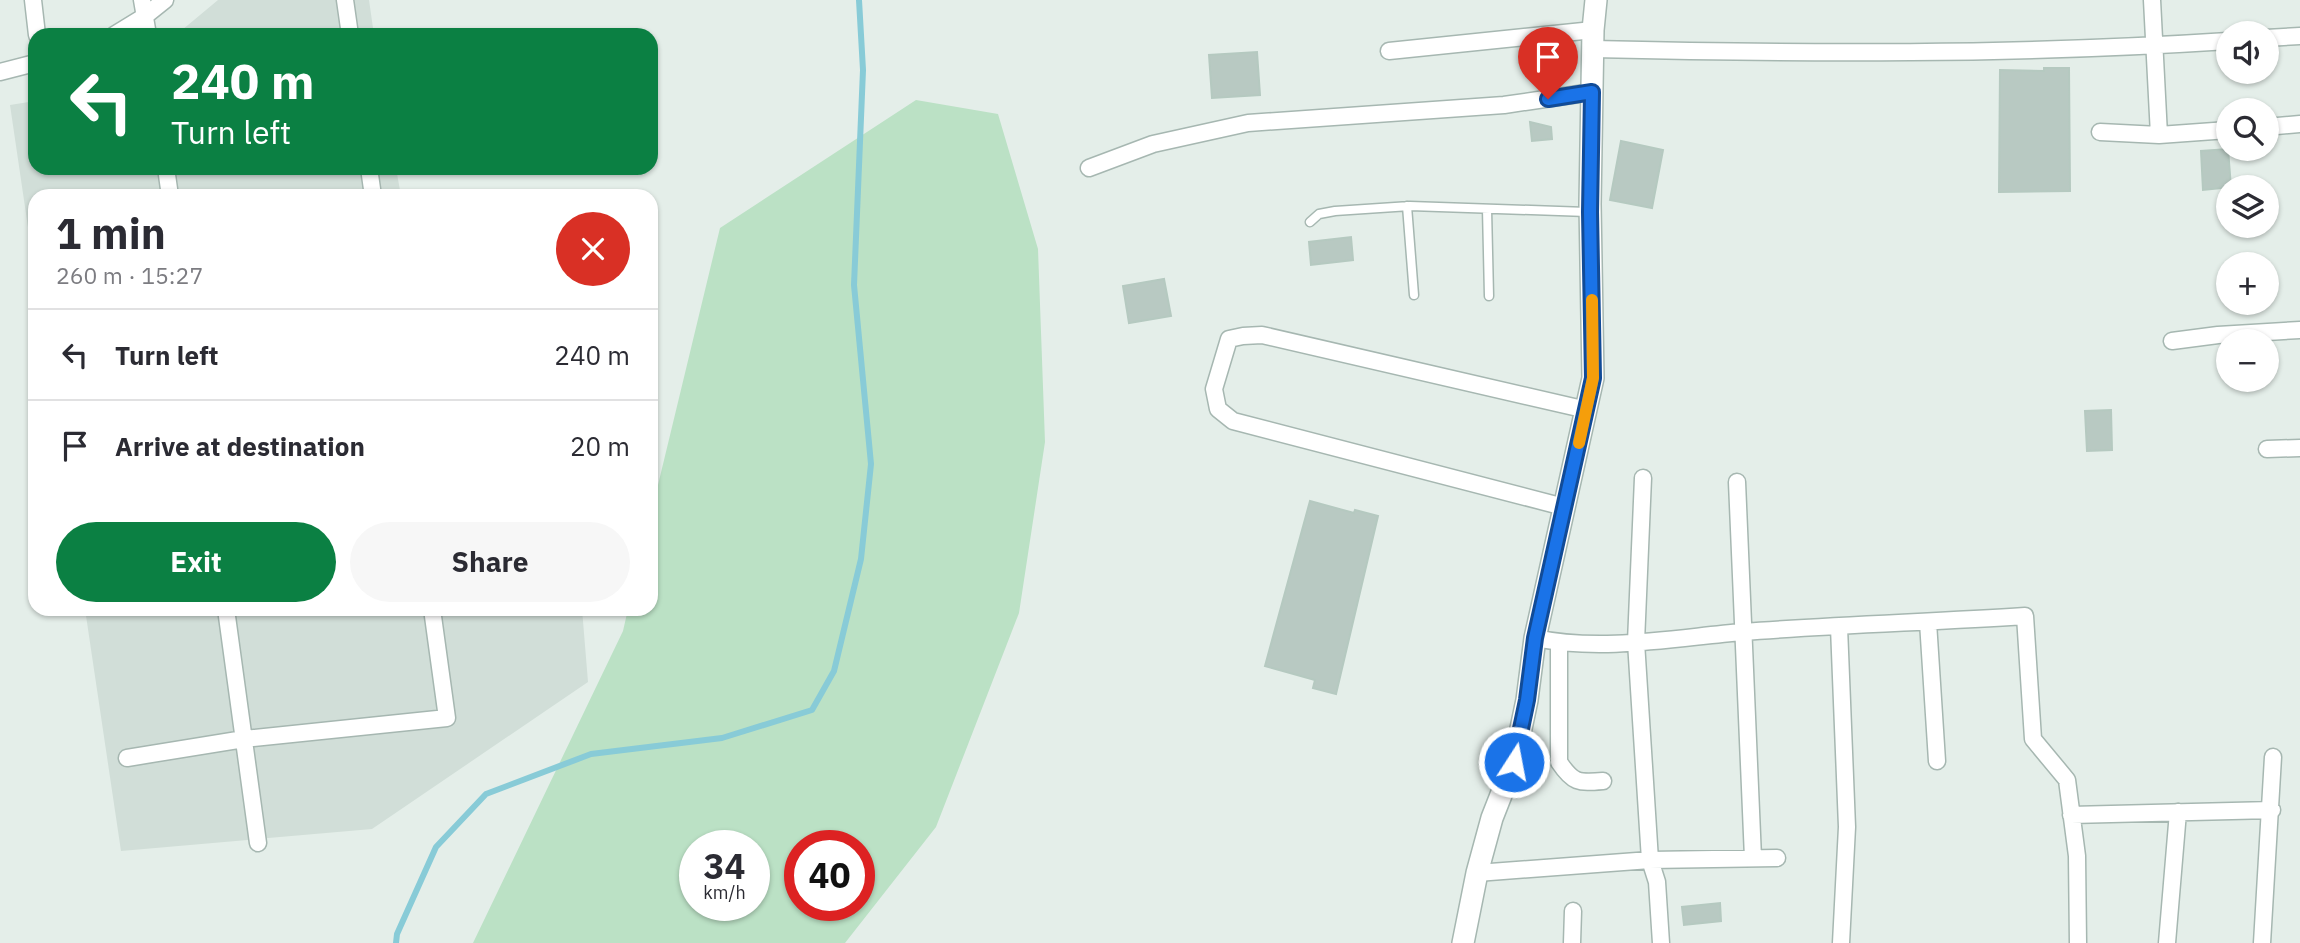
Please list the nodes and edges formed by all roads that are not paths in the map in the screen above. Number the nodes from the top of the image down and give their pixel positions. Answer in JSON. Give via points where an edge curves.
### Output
{"nodes":[{"id":1,"x":33,"y":0,"type":"edge"},
{"id":2,"x":165,"y":0,"type":"edge"},
{"id":3,"x":345,"y":0,"type":"edge"},
{"id":4,"x":1596,"y":0,"type":"edge"},
{"id":5,"x":2152,"y":0,"type":"edge"},
{"id":6,"x":144,"y":8,"type":"edge"},
{"id":7,"x":36,"y":28,"type":"edge"},
{"id":8,"x":122,"y":28,"type":"edge"},
{"id":9,"x":147,"y":28,"type":"edge"},
{"id":10,"x":349,"y":28,"type":"edge"},
{"id":11,"x":2300,"y":36,"type":"edge"},
{"id":12,"x":2279,"y":37,"type":"edge"},
{"id":13,"x":1593,"y":39,"type":"junction"},
{"id":14,"x":2216,"y":42,"type":"edge"},
{"id":15,"x":2154,"y":46,"type":"junction"},
{"id":16,"x":1389,"y":51,"type":"dead end"},
{"id":17,"x":28,"y":65,"type":"edge"},
{"id":18,"x":0,"y":72,"type":"edge"},
{"id":19,"x":1592,"y":92,"type":"junction"},
{"id":20,"x":2300,"y":124,"type":"edge"},
{"id":21,"x":2279,"y":126,"type":"edge"},
{"id":22,"x":2216,"y":131,"type":"edge"},
{"id":23,"x":2101,"y":132,"type":"dead end"},
{"id":24,"x":2159,"y":135,"type":"junction"},
{"id":25,"x":1089,"y":168,"type":"dead end"},
{"id":26,"x":1406,"y":206,"type":"junction"},
{"id":27,"x":1487,"y":209,"type":"junction"},
{"id":28,"x":1590,"y":212,"type":"junction"},
{"id":29,"x":1310,"y":222,"type":"dead end"},
{"id":30,"x":1414,"y":295,"type":"dead end"},
{"id":31,"x":1489,"y":296,"type":"dead end"},
{"id":32,"x":2300,"y":330,"type":"edge"},
{"id":33,"x":2172,"y":341,"type":"dead end"},
{"id":34,"x":1587,"y":410,"type":"junction"},
{"id":35,"x":2300,"y":448,"type":"edge"},
{"id":36,"x":2267,"y":449,"type":"dead end"},
{"id":37,"x":1643,"y":478,"type":"dead end"},
{"id":38,"x":1737,"y":482,"type":"dead end"},
{"id":39,"x":1564,"y":507,"type":"junction"},
{"id":40,"x":227,"y":616,"type":"edge"},
{"id":41,"x":433,"y":616,"type":"edge"},
{"id":42,"x":1928,"y":622,"type":"junction"},
{"id":43,"x":1839,"y":627,"type":"junction"},
{"id":44,"x":1743,"y":632,"type":"junction"},
{"id":45,"x":1535,"y":638,"type":"junction"},
{"id":46,"x":1636,"y":642,"type":"junction"},
{"id":47,"x":1559,"y":643,"type":"junction"},
{"id":48,"x":244,"y":739,"type":"junction"},
{"id":49,"x":2273,"y":757,"type":"dead end"},
{"id":50,"x":127,"y":758,"type":"dead end"},
{"id":51,"x":1937,"y":761,"type":"dead end"},
{"id":52,"x":1603,"y":781,"type":"dead end"},
{"id":53,"x":2272,"y":810,"type":"junction"},
{"id":54,"x":2178,"y":812,"type":"junction"},
{"id":55,"x":2071,"y":815,"type":"junction"},
{"id":56,"x":258,"y":843,"type":"dead end"},
{"id":57,"x":1753,"y":858,"type":"junction"},
{"id":58,"x":1777,"y":858,"type":"dead end"},
{"id":59,"x":1650,"y":860,"type":"junction"},
{"id":60,"x":1477,"y":873,"type":"junction"},
{"id":61,"x":1573,"y":911,"type":"dead end"},
{"id":62,"x":1463,"y":943,"type":"edge"},
{"id":63,"x":1572,"y":943,"type":"edge"},
{"id":64,"x":1661,"y":943,"type":"edge"},
{"id":65,"x":1841,"y":943,"type":"edge"},
{"id":66,"x":2078,"y":943,"type":"edge"},
{"id":67,"x":2167,"y":943,"type":"edge"},
{"id":68,"x":2262,"y":943,"type":"edge"}],
"edges":[{"from":1,"to":7,"type":"street"},
{"from":2,"to":6,"type":"street"},
{"from":3,"to":10,"type":"street"},
{"from":4,"to":13,"type":"street"},
{"from":5,"to":15,"type":"street"},
{"from":6,"to":8,"type":"street"},
{"from":6,"to":9,"type":"street"},
{"from":11,"to":12,"type":"street"},
{"from":13,"to":15,"type":"street","via":[[1763,53]]},
{"from":13,"to":16,"type":"street"},
{"from":13,"to":19,"type":"street"},
{"from":14,"to":15,"type":"street"},
{"from":15,"to":24,"type":"street"},
{"from":17,"to":18,"type":"street"},
{"from":19,"to":25,"type":"street","via":[[1504,105],[1248,123],[1153,144]]},
{"from":19,"to":28,"type":"street"},
{"from":20,"to":21,"type":"street"},
{"from":22,"to":24,"type":"street"},
{"from":23,"to":24,"type":"street"},
{"from":26,"to":27,"type":"lane"},
{"from":26,"to":29,"type":"lane","via":[[1335,211]]},
{"from":26,"to":30,"type":"lane"},
{"from":27,"to":28,"type":"lane"},
{"from":27,"to":31,"type":"lane"},
{"from":28,"to":34,"type":"street","via":[[1593,378]]},
{"from":32,"to":33,"type":"street"},
{"from":34,"to":39,"type":"street"},
{"from":34,"to":39,"type":"street","via":[[1262,335],[1229,339],[1214,389],[1218,409],[1233,421]]},
{"from":35,"to":36,"type":"street"},
{"from":37,"to":46,"type":"street"},
{"from":38,"to":44,"type":"street"},
{"from":39,"to":45,"type":"street"},
{"from":40,"to":48,"type":"street"},
{"from":41,"to":48,"type":"street","via":[[447,718]]},
{"from":42,"to":43,"type":"street"},
{"from":42,"to":51,"type":"street"},
{"from":42,"to":55,"type":"street","via":[[2025,616],[2032,739],[2067,780]]},
{"from":43,"to":44,"type":"street"},
{"from":43,"to":65,"type":"street","via":[[1847,827]]},
{"from":44,"to":46,"type":"street"},
{"from":44,"to":57,"type":"street"},
{"from":45,"to":47,"type":"street"},
{"from":45,"to":60,"type":"street","via":[[1514,762]]},
{"from":46,"to":47,"type":"street"},
{"from":46,"to":59,"type":"street"},
{"from":47,"to":52,"type":"street","via":[[1559,762],[1570,778],[1584,783]]},
{"from":48,"to":50,"type":"street"},
{"from":48,"to":56,"type":"street"},
{"from":49,"to":53,"type":"street"},
{"from":53,"to":54,"type":"street"},
{"from":53,"to":68,"type":"street"},
{"from":54,"to":55,"type":"street"},
{"from":54,"to":67,"type":"street"},
{"from":55,"to":66,"type":"street","via":[[2077,856]]},
{"from":57,"to":58,"type":"street"},
{"from":57,"to":59,"type":"street"},
{"from":59,"to":60,"type":"street"},
{"from":59,"to":64,"type":"street","via":[[1657,882]]},
{"from":60,"to":62,"type":"street"},
{"from":61,"to":63,"type":"street"}]}
